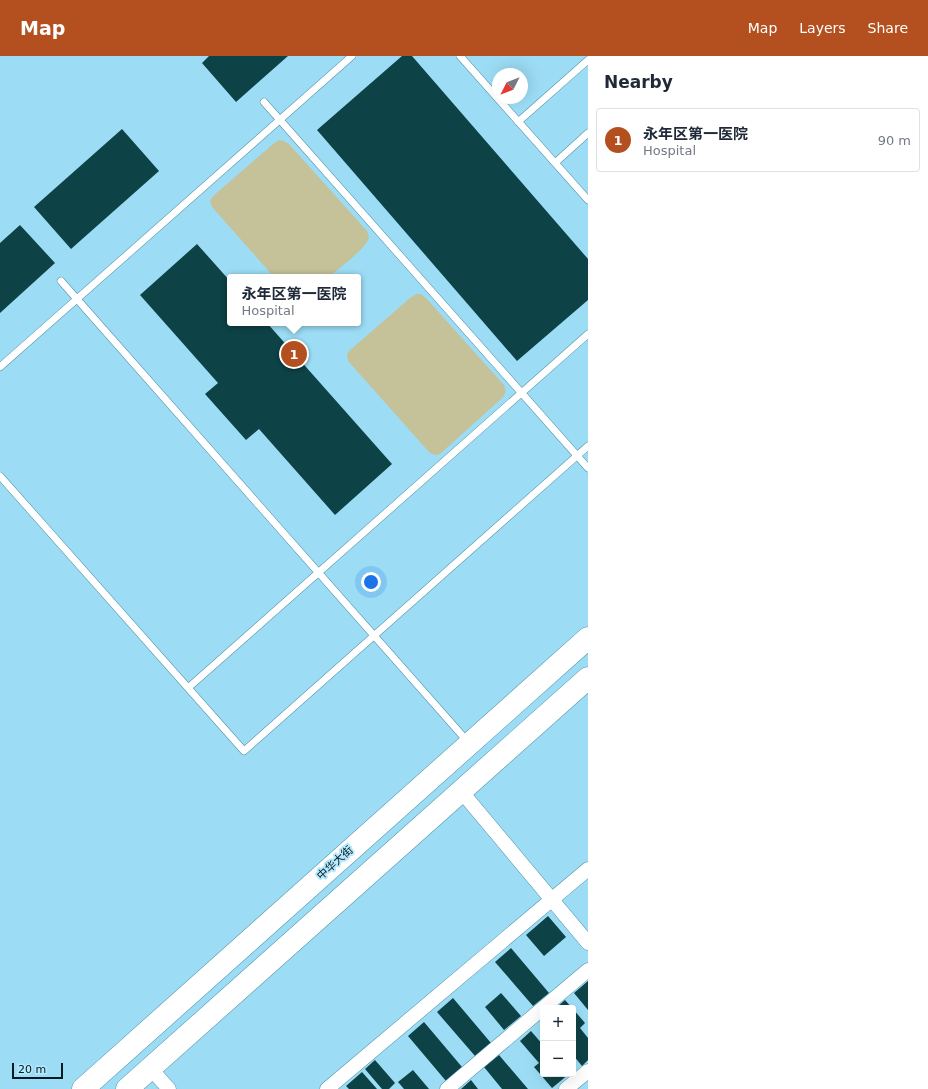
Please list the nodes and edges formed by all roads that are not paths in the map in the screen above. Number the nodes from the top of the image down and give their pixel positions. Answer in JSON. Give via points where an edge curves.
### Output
{"nodes":[{"id":1,"x":352,"y":56,"type":"edge"},
{"id":2,"x":460,"y":56,"type":"edge"},
{"id":3,"x":588,"y":60,"type":"edge"},
{"id":4,"x":264,"y":102,"type":"dead end"},
{"id":5,"x":280,"y":120,"type":"junction"},
{"id":6,"x":518,"y":122,"type":"junction"},
{"id":7,"x":588,"y":133,"type":"edge"},
{"id":8,"x":554,"y":163,"type":"junction"},
{"id":9,"x":588,"y":200,"type":"edge"},
{"id":10,"x":60,"y":281,"type":"dead end"},
{"id":11,"x":77,"y":299,"type":"junction"},
{"id":12,"x":588,"y":334,"type":"edge"},
{"id":13,"x":0,"y":367,"type":"edge"},
{"id":14,"x":521,"y":393,"type":"junction"},
{"id":15,"x":588,"y":446,"type":"edge"},
{"id":16,"x":577,"y":456,"type":"junction"},
{"id":17,"x":588,"y":468,"type":"edge"},
{"id":18,"x":0,"y":476,"type":"edge"},
{"id":19,"x":318,"y":572,"type":"junction"},
{"id":20,"x":374,"y":635,"type":"junction"},
{"id":21,"x":588,"y":638,"type":"edge"},
{"id":22,"x":588,"y":678,"type":"edge"},
{"id":23,"x":188,"y":688,"type":"junction"},
{"id":24,"x":470,"y":743,"type":"junction"},
{"id":25,"x":461,"y":791,"type":"junction"},
{"id":26,"x":588,"y":869,"type":"edge"},
{"id":27,"x":552,"y":900,"type":"junction"},
{"id":28,"x":588,"y":943,"type":"edge"},
{"id":29,"x":588,"y":970,"type":"edge"},
{"id":30,"x":150,"y":1068,"type":"junction"},
{"id":31,"x":588,"y":1071,"type":"edge"},
{"id":32,"x":83,"y":1089,"type":"edge"},
{"id":33,"x":127,"y":1089,"type":"edge"},
{"id":34,"x":170,"y":1089,"type":"edge"},
{"id":35,"x":327,"y":1089,"type":"edge"},
{"id":36,"x":447,"y":1089,"type":"edge"},
{"id":37,"x":566,"y":1089,"type":"edge"}],
"edges":[{"from":1,"to":5,"type":"lane"},
{"from":2,"to":6,"type":"lane"},
{"from":3,"to":6,"type":"lane"},
{"from":4,"to":5,"type":"lane"},
{"from":5,"to":11,"type":"lane"},
{"from":5,"to":14,"type":"lane"},
{"from":6,"to":8,"type":"lane"},
{"from":7,"to":8,"type":"lane"},
{"from":8,"to":9,"type":"lane"},
{"from":10,"to":11,"type":"lane"},
{"from":11,"to":13,"type":"lane"},
{"from":11,"to":19,"type":"lane"},
{"from":12,"to":14,"type":"lane"},
{"from":14,"to":16,"type":"lane"},
{"from":14,"to":19,"type":"lane"},
{"from":15,"to":16,"type":"lane"},
{"from":16,"to":17,"type":"lane"},
{"from":16,"to":20,"type":"lane"},
{"from":18,"to":23,"type":"lane"},
{"from":19,"to":20,"type":"lane"},
{"from":19,"to":23,"type":"lane"},
{"from":20,"to":23,"type":"lane","via":[[244,751]]},
{"from":20,"to":24,"type":"lane"},
{"from":21,"to":24,"type":"highway","name":"中华大街"},
{"from":22,"to":25,"type":"highway"},
{"from":24,"to":32,"type":"highway","name":"中华大街"},
{"from":25,"to":27,"type":"street"},
{"from":25,"to":30,"type":"highway"},
{"from":26,"to":27,"type":"street"},
{"from":27,"to":28,"type":"street"},
{"from":27,"to":35,"type":"street"},
{"from":29,"to":36,"type":"street"},
{"from":30,"to":33,"type":"highway"},
{"from":30,"to":34,"type":"street"},
{"from":31,"to":37,"type":"street"}]}
